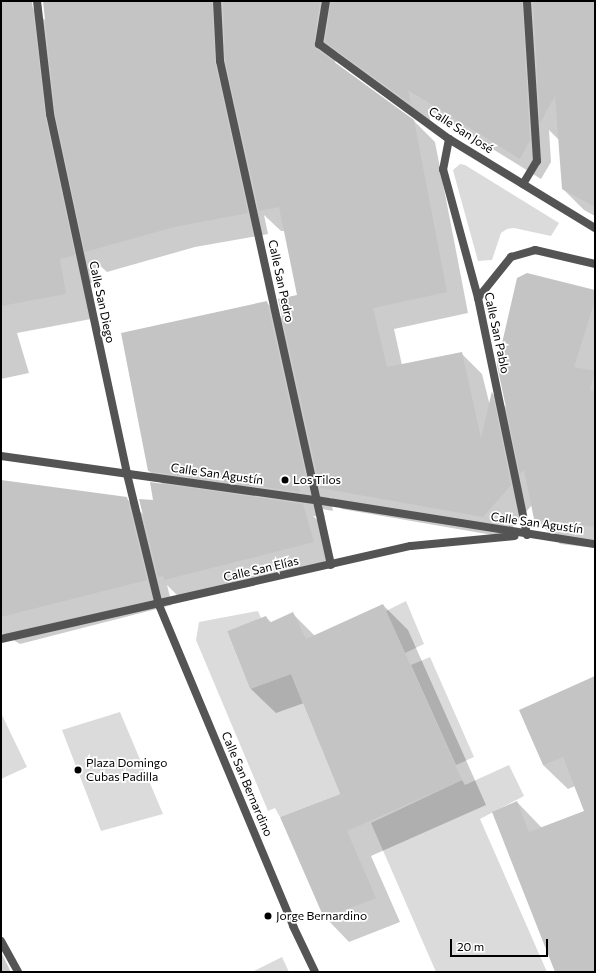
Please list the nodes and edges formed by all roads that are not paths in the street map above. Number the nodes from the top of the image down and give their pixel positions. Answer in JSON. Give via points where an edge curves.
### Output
{"nodes":[{"id":1,"x":37,"y":1,"type":"edge"},
{"id":2,"x":217,"y":1,"type":"edge"},
{"id":3,"x":326,"y":1,"type":"edge"},
{"id":4,"x":527,"y":1,"type":"edge"},
{"id":5,"x":449,"y":139,"type":"junction"},
{"id":6,"x":523,"y":184,"type":"junction"},
{"id":7,"x":595,"y":228,"type":"edge"},
{"id":8,"x":595,"y":264,"type":"edge"},
{"id":9,"x":478,"y":298,"type":"junction"},
{"id":10,"x":1,"y":456,"type":"edge"},
{"id":11,"x":127,"y":474,"type":"junction"},
{"id":12,"x":316,"y":500,"type":"junction"},
{"id":13,"x":527,"y":535,"type":"junction"},
{"id":14,"x":595,"y":544,"type":"edge"},
{"id":15,"x":331,"y":565,"type":"junction"},
{"id":16,"x":159,"y":605,"type":"junction"},
{"id":17,"x":1,"y":639,"type":"edge"},
{"id":18,"x":1,"y":941,"type":"edge"},
{"id":19,"x":18,"y":972,"type":"edge"},
{"id":20,"x":315,"y":972,"type":"edge"}],
"edges":[{"from":1,"to":11,"type":"street","name":"Calle San Diego","via":[[50,114]]},
{"from":2,"to":12,"type":"street","name":"Calle San Pedro","via":[[220,61]]},
{"from":3,"to":5,"type":"street","name":"Calle San José","via":[[319,44]]},
{"from":4,"to":6,"type":"street","via":[[537,161]]},
{"from":5,"to":6,"type":"street","name":"Calle San José"},
{"from":5,"to":9,"type":"street","name":"Calle San Pablo","via":[[444,170]]},
{"from":6,"to":7,"type":"street","name":"Calle San José"},
{"from":8,"to":9,"type":"street","via":[[535,250],[511,257]]},
{"from":9,"to":13,"type":"street","name":"Calle San Pablo"},
{"from":10,"to":11,"type":"street","name":"Calle San Agustín"},
{"from":11,"to":12,"type":"street","name":"Calle San Agustín"},
{"from":11,"to":16,"type":"street","name":"Calle San Diego"},
{"from":12,"to":13,"type":"street","name":"Calle San Agustín"},
{"from":12,"to":15,"type":"street","name":"Calle San Pedro"},
{"from":13,"to":14,"type":"street","name":"Calle San Agustín"},
{"from":13,"to":15,"type":"street","name":"Calle San Elías","via":[[411,546]]},
{"from":15,"to":16,"type":"street","name":"Calle San Elías"},
{"from":16,"to":17,"type":"street","name":"Calle San Elías"},
{"from":16,"to":20,"type":"street","name":"Calle San Bernardino","via":[[293,926]]},
{"from":18,"to":19,"type":"street"}]}
